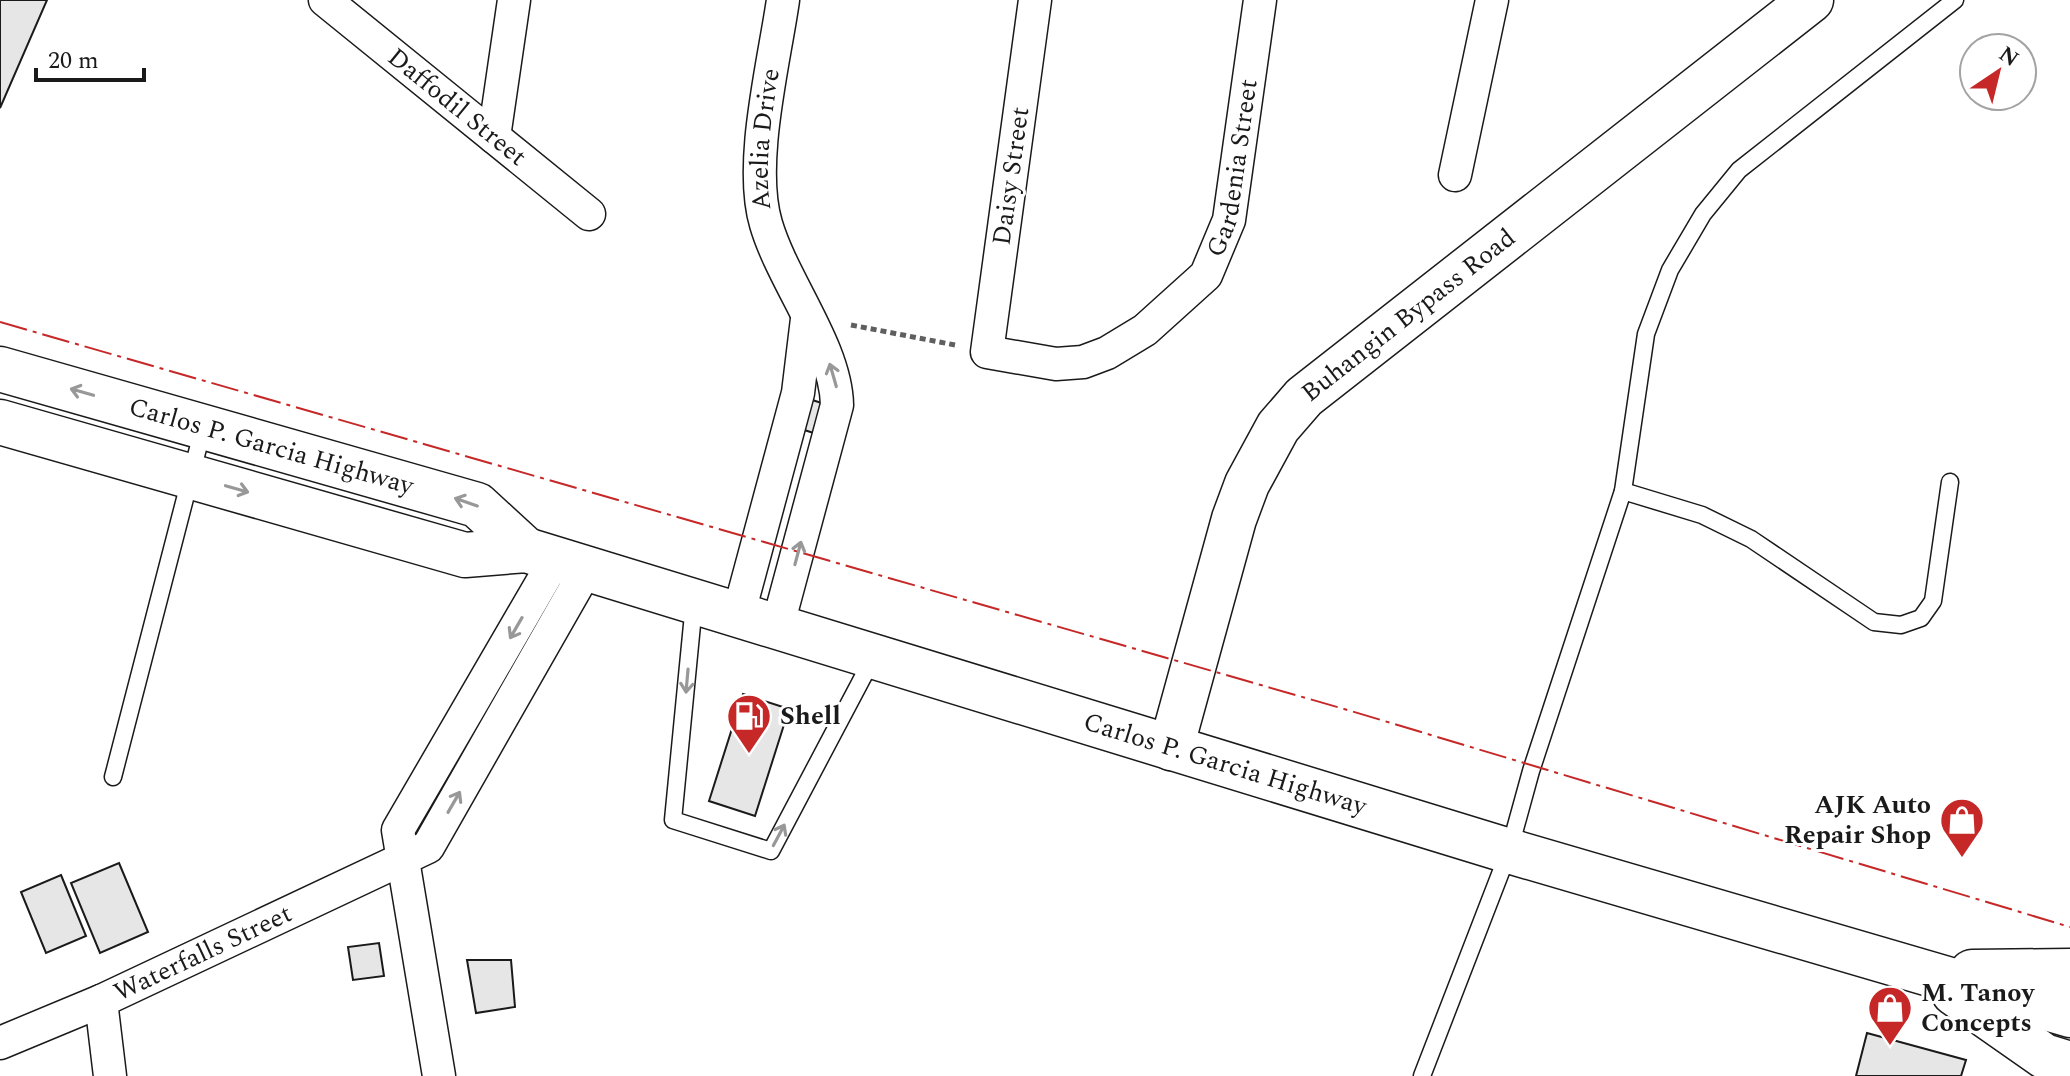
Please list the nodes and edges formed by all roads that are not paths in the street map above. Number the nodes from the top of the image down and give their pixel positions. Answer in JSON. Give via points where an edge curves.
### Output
{"nodes":[{"id":1,"x":325,"y":0,"type":"edge"},
{"id":2,"x":514,"y":0,"type":"edge"},
{"id":3,"x":783,"y":0,"type":"edge"},
{"id":4,"x":1035,"y":0,"type":"edge"},
{"id":5,"x":1260,"y":0,"type":"edge"},
{"id":6,"x":1492,"y":0,"type":"edge"},
{"id":7,"x":1811,"y":0,"type":"edge"},
{"id":8,"x":1955,"y":0,"type":"edge"},
{"id":9,"x":494,"y":137,"type":"junction"},
{"id":10,"x":1455,"y":175,"type":"dead end"},
{"id":11,"x":589,"y":214,"type":"dead end"},
{"id":12,"x":807,"y":319,"type":"junction"},
{"id":13,"x":987,"y":352,"type":"joint"},
{"id":14,"x":0,"y":369,"type":"edge"},
{"id":15,"x":0,"y":422,"type":"edge"},
{"id":16,"x":203,"y":427,"type":"junction"},
{"id":17,"x":785,"y":447,"type":"junction"},
{"id":18,"x":824,"y":457,"type":"junction"},
{"id":19,"x":191,"y":476,"type":"junction"},
{"id":20,"x":1950,"y":482,"type":"dead end"},
{"id":21,"x":1623,"y":491,"type":"junction"},
{"id":22,"x":556,"y":560,"type":"junction"},
{"id":23,"x":694,"y":603,"type":"junction"},
{"id":24,"x":758,"y":622,"type":"junction"},
{"id":25,"x":873,"y":657,"type":"junction"},
{"id":26,"x":1171,"y":748,"type":"junction"},
{"id":27,"x":113,"y":777,"type":"dead end"},
{"id":28,"x":1509,"y":851,"type":"junction"},
{"id":29,"x":406,"y":861,"type":"junction"},
{"id":30,"x":2070,"y":971,"type":"edge"},
{"id":31,"x":1926,"y":973,"type":"junction"},
{"id":32,"x":101,"y":1001,"type":"junction"},
{"id":33,"x":2070,"y":1015,"type":"edge"},
{"id":34,"x":0,"y":1043,"type":"edge"},
{"id":35,"x":2070,"y":1064,"type":"edge"},
{"id":36,"x":110,"y":1076,"type":"edge"},
{"id":37,"x":439,"y":1076,"type":"edge"},
{"id":38,"x":1422,"y":1076,"type":"edge"}],
"edges":[{"from":1,"to":9,"type":"street","name":"Daffodil Street"},
{"from":2,"to":9,"type":"street"},
{"from":3,"to":12,"type":"street","name":"Azelia Drive","via":[[759,189],[766,224]]},
{"from":4,"to":13,"type":"street","name":"Daisy Street"},
{"from":5,"to":13,"type":"street","name":"Gardenia Street","via":[[1229,220],[1206,275],[1145,330],[1095,358],[1056,364]]},
{"from":6,"to":10,"type":"street"},
{"from":7,"to":26,"type":"main road","name":"Buhangin Bypass Road","via":[[1304,397],[1278,427],[1260,455],[1234,519]]},
{"from":8,"to":21,"type":"lane","via":[[1739,170],[1703,214],[1670,270],[1646,334]]},
{"from":9,"to":11,"type":"street","name":"Daffodil Street"},
{"from":12,"to":17,"type":"street","name":"Azelia Drive","via":[[800,384]]},
{"from":18,"to":12,"type":"street","name":"Azelia Drive","one_way":true,"via":[[837,390]]},
{"from":16,"to":14,"type":"main road","name":"Carlos P. Garcia Highway","one_way":true},
{"from":15,"to":19,"type":"main road","name":"Carlos P. Garcia Highway"},
{"from":16,"to":19,"type":"lane"},
{"from":22,"to":16,"type":"main road","name":"Carlos P. Garcia Highway","one_way":true,"via":[[477,505]]},
{"from":17,"to":18,"type":"street"},
{"from":17,"to":24,"type":"street","name":"Azelia Drive"},
{"from":24,"to":18,"type":"street","name":"Azelia Drive","one_way":true},
{"from":19,"to":22,"type":"main road","name":"Carlos P. Garcia Highway","one_way":true,"via":[[465,555]]},
{"from":19,"to":27,"type":"lane"},
{"from":20,"to":21,"type":"lane","via":[[1933,601],[1921,618],[1901,625],[1874,622],[1751,539],[1702,515]]},
{"from":21,"to":28,"type":"lane"},
{"from":22,"to":23,"type":"main road","name":"Carlos P. Garcia Highway"},
{"from":22,"to":29,"type":"street","name":"Waterfalls Street","via":[[428,847]]},
{"from":23,"to":24,"type":"main road","name":"Carlos P. Garcia Highway"},
{"from":23,"to":25,"type":"lane","one_way":true,"via":[[673,820],[771,851]]},
{"from":24,"to":25,"type":"main road","name":"Carlos P. Garcia Highway"},
{"from":25,"to":26,"type":"main road","name":"Carlos P. Garcia Highway"},
{"from":26,"to":28,"type":"main road","name":"Carlos P. Garcia Highway"},
{"from":28,"to":31,"type":"main road","name":"Carlos P. Garcia Highway"},
{"from":28,"to":38,"type":"lane"},
{"from":29,"to":32,"type":"street","name":"Waterfalls Street"},
{"from":29,"to":37,"type":"street"},
{"from":30,"to":31,"type":"main road","name":"Carlos P. Garcia Highway"},
{"from":31,"to":33,"type":"main road","name":"Carlos P. Garcia Highway"},
{"from":31,"to":35,"type":"main road","name":"Carlos P. Garcia Highway","via":[[2044,1056]]},
{"from":32,"to":34,"type":"street","name":"Waterfalls Street"},
{"from":32,"to":36,"type":"street"}]}
